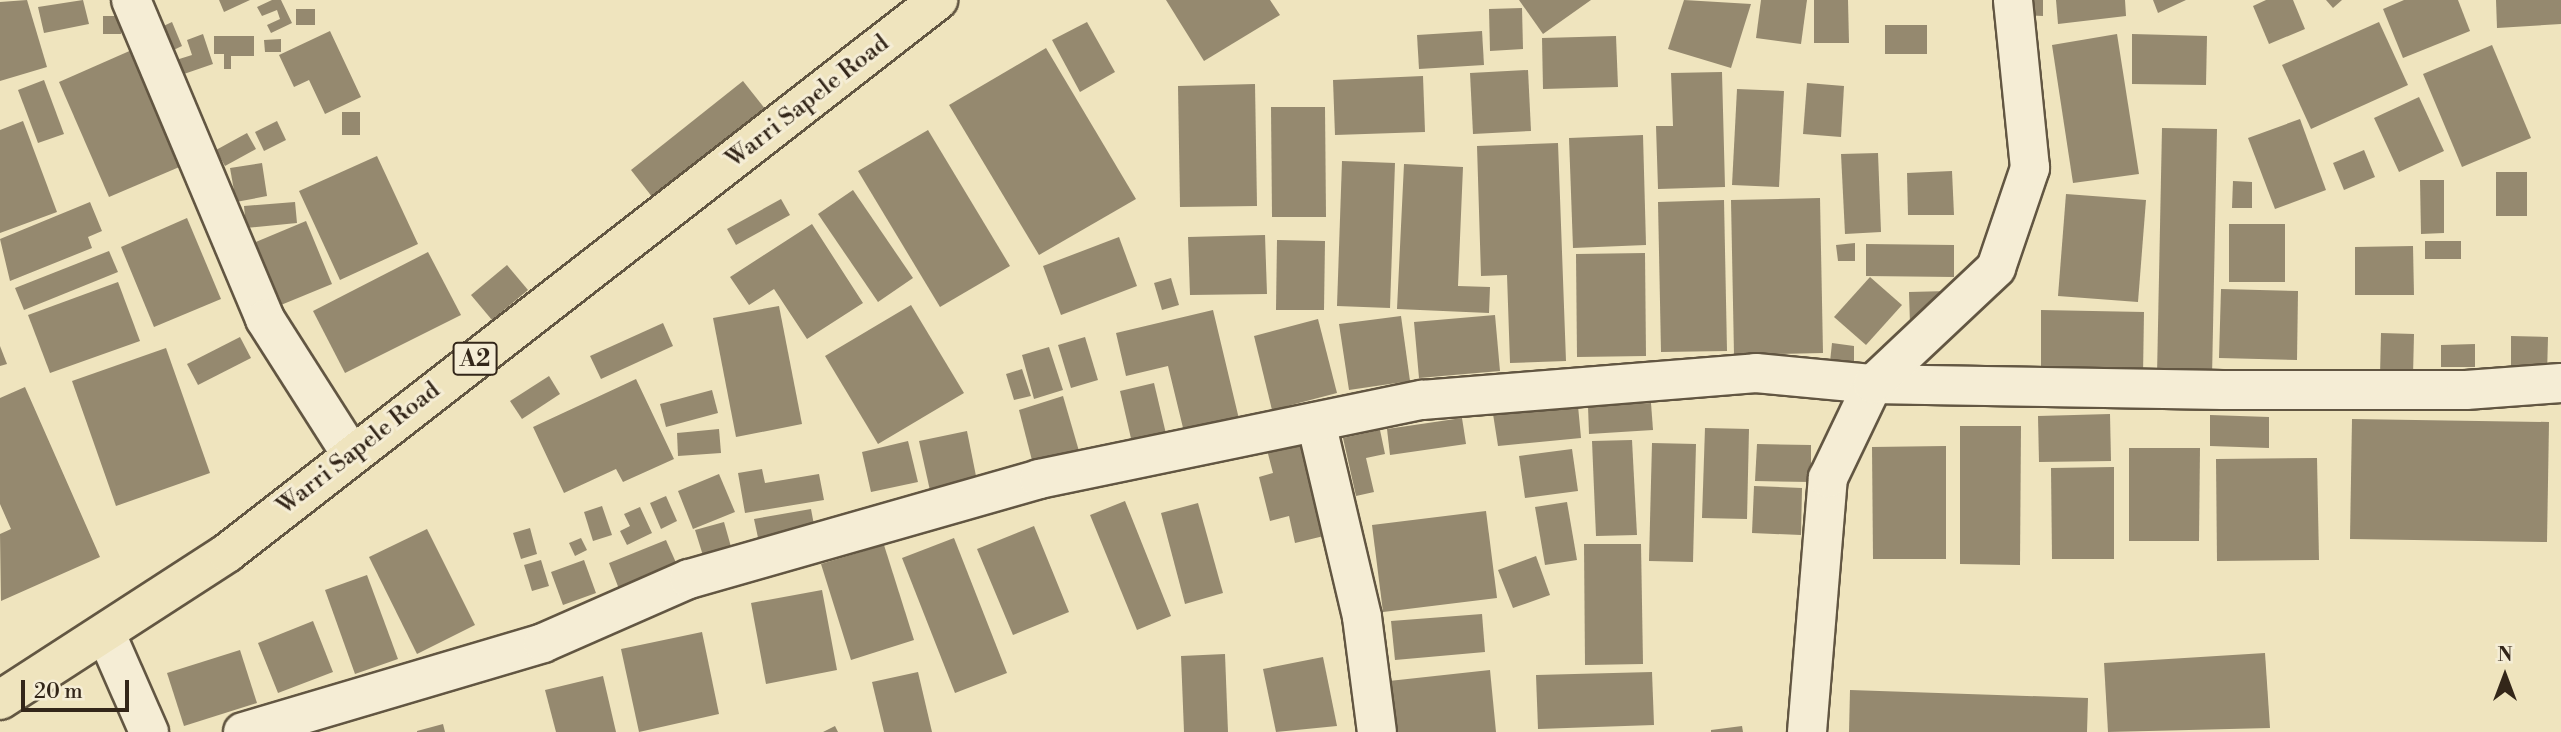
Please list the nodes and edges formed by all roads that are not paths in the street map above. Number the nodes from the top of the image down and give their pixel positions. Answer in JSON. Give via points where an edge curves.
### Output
{"nodes":[{"id":1,"x":131,"y":0,"type":"edge"},
{"id":2,"x":938,"y":0,"type":"edge"},
{"id":3,"x":2013,"y":0,"type":"edge"},
{"id":4,"x":2561,"y":383,"type":"edge"},
{"id":5,"x":1873,"y":384,"type":"junction"},
{"id":6,"x":1316,"y":422,"type":"junction"},
{"id":7,"x":351,"y":454,"type":"junction"},
{"id":8,"x":106,"y":634,"type":"junction"},
{"id":9,"x":0,"y":700,"type":"edge"},
{"id":10,"x":149,"y":732,"type":"edge"},
{"id":11,"x":243,"y":732,"type":"edge"},
{"id":12,"x":1377,"y":732,"type":"edge"},
{"id":13,"x":1807,"y":732,"type":"edge"}],
"edges":[{"from":1,"to":7,"type":"street","via":[[265,319]]},
{"from":2,"to":7,"type":"highway","name":"Warri Sapele Road","number":"A2"},
{"from":3,"to":5,"type":"street","via":[[2030,169],[1996,268]]},
{"from":4,"to":5,"type":"street","via":[[2466,390]]},
{"from":5,"to":6,"type":"street","via":[[1742,374],[1422,400]]},
{"from":5,"to":13,"type":"street","via":[[1828,478]]},
{"from":6,"to":11,"type":"street","via":[[1039,479],[689,579],[543,643]]},
{"from":6,"to":12,"type":"street","via":[[1362,617]]},
{"from":7,"to":8,"type":"highway","name":"Warri Sapele Road","number":"A2","via":[[227,553]]},
{"from":8,"to":9,"type":"highway","name":"Warri Sapele Road","number":"A2"},
{"from":8,"to":10,"type":"street"}]}
